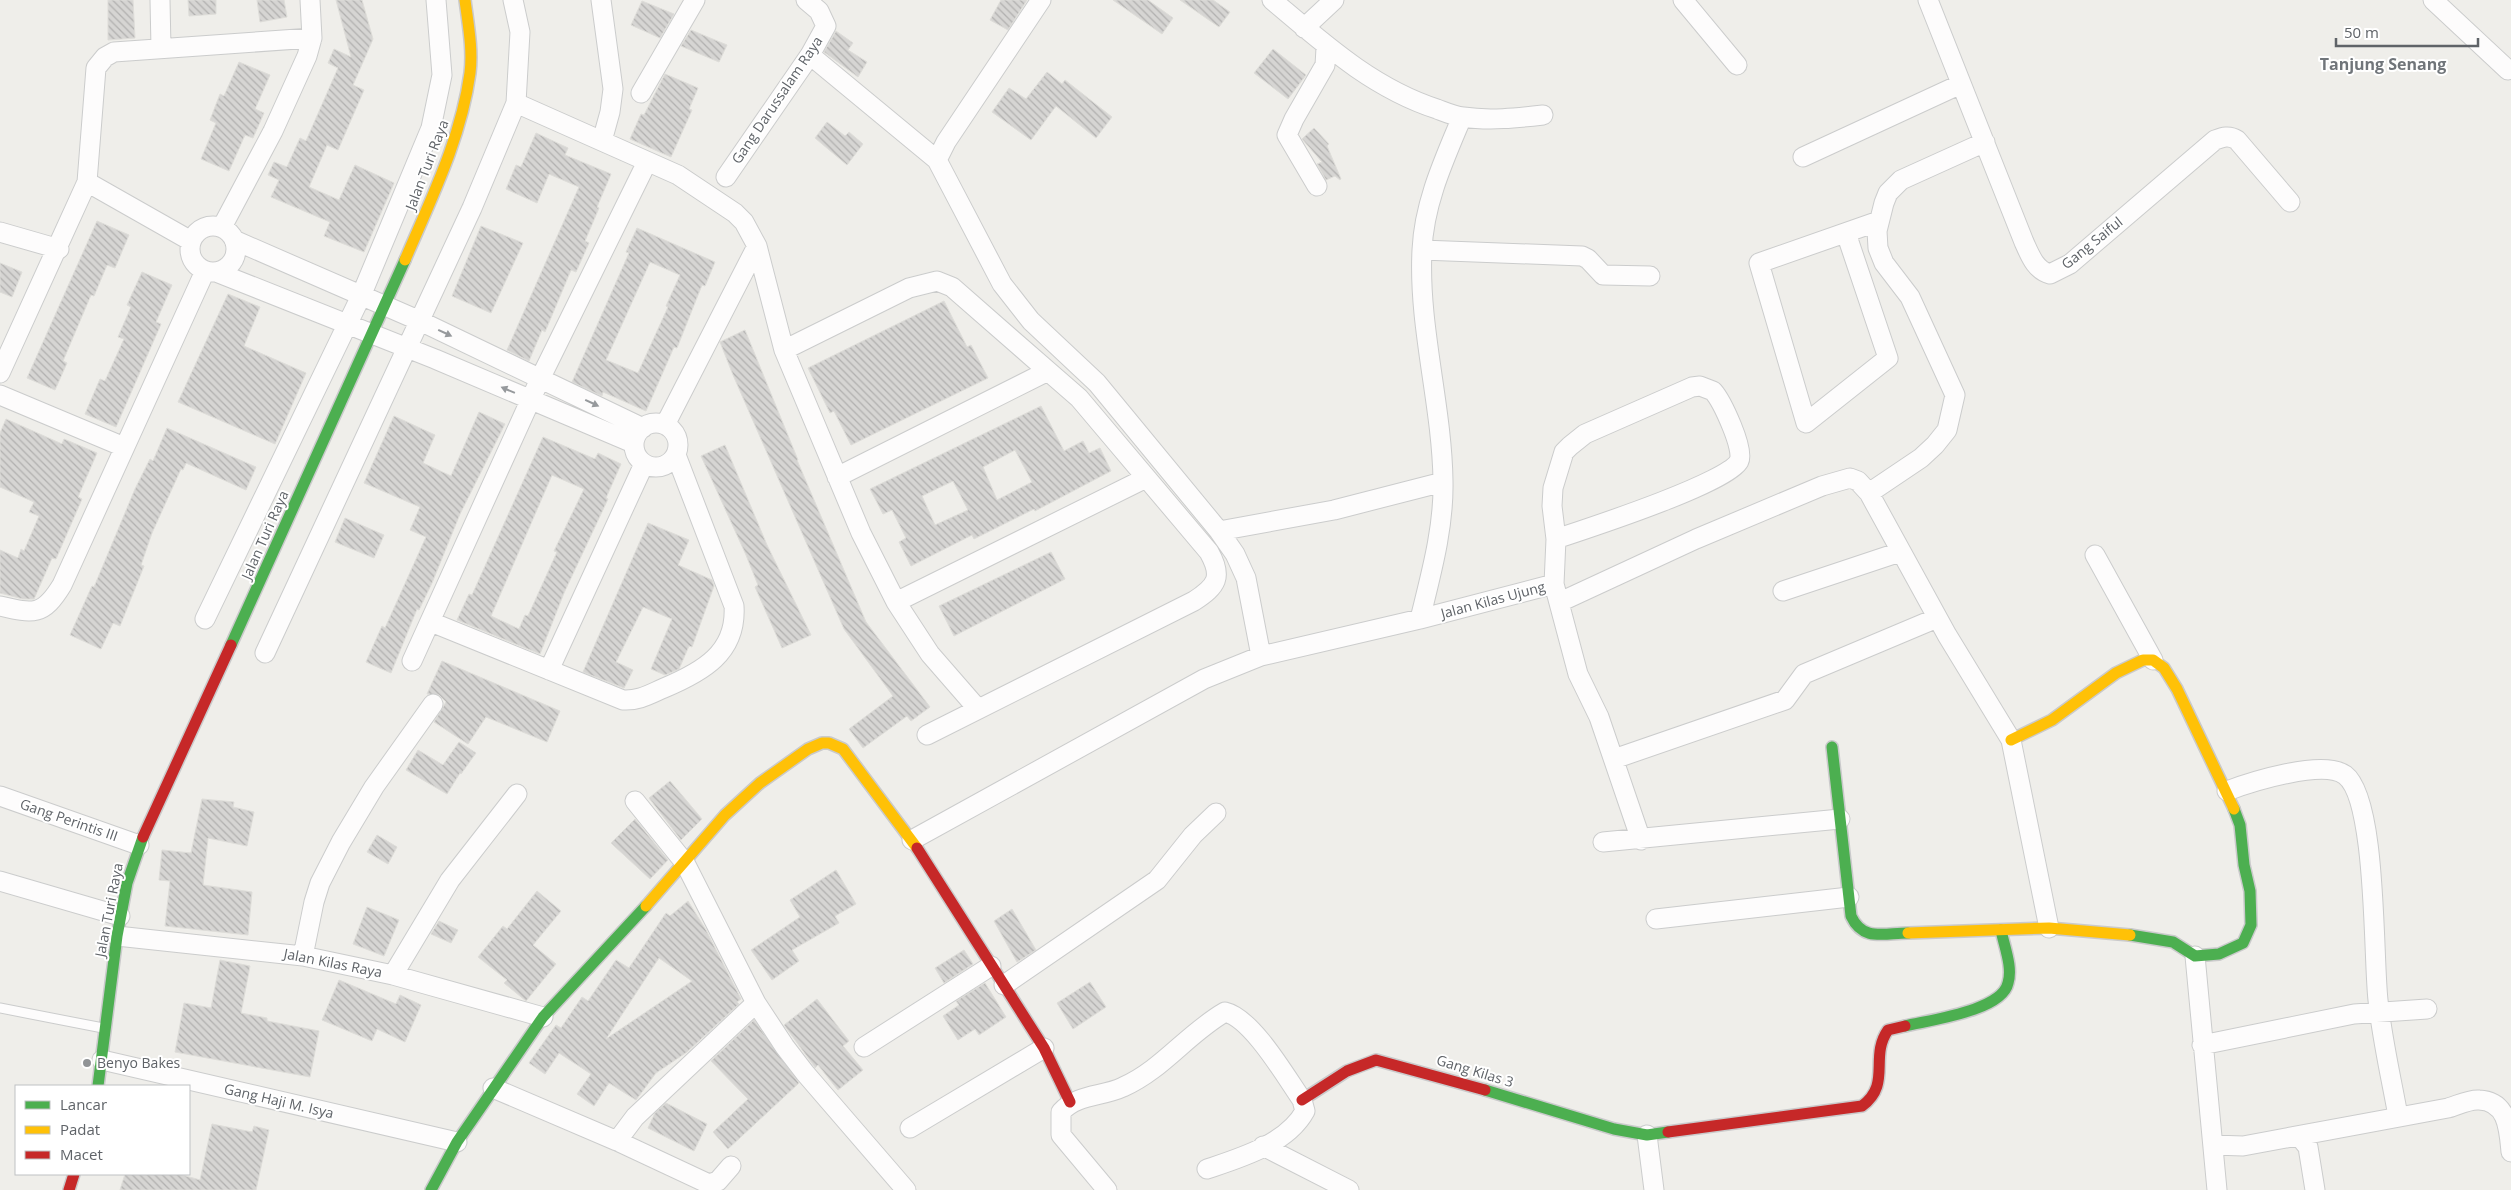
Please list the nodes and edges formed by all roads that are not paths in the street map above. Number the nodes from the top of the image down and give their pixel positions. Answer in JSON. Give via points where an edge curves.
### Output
{"nodes":[{"id":1,"x":160,"y":0,"type":"edge"},
{"id":2,"x":310,"y":0,"type":"edge"},
{"id":3,"x":436,"y":0,"type":"edge"},
{"id":4,"x":465,"y":0,"type":"edge"},
{"id":5,"x":514,"y":0,"type":"edge"},
{"id":6,"x":600,"y":0,"type":"edge"},
{"id":7,"x":695,"y":0,"type":"edge"},
{"id":8,"x":806,"y":0,"type":"edge"},
{"id":9,"x":1041,"y":0,"type":"edge"},
{"id":10,"x":1272,"y":0,"type":"edge"},
{"id":11,"x":1334,"y":0,"type":"edge"},
{"id":12,"x":1683,"y":0,"type":"edge"},
{"id":13,"x":2433,"y":0,"type":"edge"},
{"id":14,"x":1933,"y":2,"type":"edge"},
{"id":15,"x":1304,"y":28,"type":"junction"},
{"id":16,"x":312,"y":38,"type":"junction"},
{"id":17,"x":161,"y":48,"type":"junction"},
{"id":18,"x":1326,"y":48,"type":"junction"},
{"id":19,"x":810,"y":55,"type":"junction"},
{"id":20,"x":1737,"y":65,"type":"dead end"},
{"id":21,"x":2508,"y":70,"type":"dead end"},
{"id":22,"x":1960,"y":84,"type":"junction"},
{"id":23,"x":641,"y":93,"type":"dead end"},
{"id":24,"x":516,"y":103,"type":"junction"},
{"id":25,"x":1543,"y":115,"type":"dead end"},
{"id":26,"x":1462,"y":117,"type":"junction"},
{"id":27,"x":602,"y":141,"type":"junction"},
{"id":28,"x":1986,"y":142,"type":"junction"},
{"id":29,"x":1803,"y":158,"type":"dead end"},
{"id":30,"x":938,"y":160,"type":"junction"},
{"id":31,"x":647,"y":162,"type":"junction"},
{"id":32,"x":726,"y":177,"type":"dead end"},
{"id":33,"x":87,"y":182,"type":"junction"},
{"id":34,"x":1317,"y":186,"type":"dead end"},
{"id":35,"x":2290,"y":202,"type":"dead end"},
{"id":36,"x":1879,"y":221,"type":"junction"},
{"id":37,"x":0,"y":232,"type":"edge"},
{"id":38,"x":228,"y":233,"type":"junction"},
{"id":39,"x":1846,"y":233,"type":"junction"},
{"id":40,"x":191,"y":240,"type":"junction"},
{"id":41,"x":757,"y":246,"type":"junction"},
{"id":42,"x":59,"y":249,"type":"junction"},
{"id":43,"x":1422,"y":250,"type":"junction"},
{"id":44,"x":210,"y":271,"type":"junction"},
{"id":45,"x":1650,"y":276,"type":"dead end"},
{"id":46,"x":361,"y":296,"type":"junction"},
{"id":47,"x":385,"y":306,"type":"junction"},
{"id":48,"x":420,"y":321,"type":"junction"},
{"id":49,"x":348,"y":325,"type":"junction"},
{"id":50,"x":373,"y":334,"type":"junction"},
{"id":51,"x":407,"y":349,"type":"junction"},
{"id":52,"x":784,"y":350,"type":"junction"},
{"id":53,"x":1048,"y":371,"type":"junction"},
{"id":54,"x":0,"y":373,"type":"edge"},
{"id":55,"x":540,"y":378,"type":"junction"},
{"id":56,"x":0,"y":395,"type":"edge"},
{"id":57,"x":531,"y":400,"type":"junction"},
{"id":58,"x":665,"y":425,"type":"junction"},
{"id":59,"x":638,"y":436,"type":"junction"},
{"id":60,"x":124,"y":447,"type":"junction"},
{"id":61,"x":676,"y":455,"type":"junction"},
{"id":62,"x":644,"y":464,"type":"junction"},
{"id":63,"x":837,"y":477,"type":"junction"},
{"id":64,"x":1146,"y":478,"type":"junction"},
{"id":65,"x":1443,"y":482,"type":"junction"},
{"id":66,"x":1869,"y":493,"type":"junction"},
{"id":67,"x":1219,"y":531,"type":"junction"},
{"id":68,"x":1556,"y":539,"type":"junction"},
{"id":69,"x":1900,"y":552,"type":"junction"},
{"id":70,"x":2095,"y":555,"type":"dead end"},
{"id":71,"x":1554,"y":584,"type":"junction"},
{"id":72,"x":1782,"y":591,"type":"dead end"},
{"id":73,"x":896,"y":602,"type":"junction"},
{"id":74,"x":1560,"y":602,"type":"junction"},
{"id":75,"x":0,"y":606,"type":"edge"},
{"id":76,"x":1937,"y":618,"type":"junction"},
{"id":77,"x":205,"y":619,"type":"dead end"},
{"id":78,"x":1420,"y":619,"type":"junction"},
{"id":79,"x":431,"y":622,"type":"junction"},
{"id":80,"x":265,"y":653,"type":"dead end"},
{"id":81,"x":1261,"y":656,"type":"junction"},
{"id":82,"x":2153,"y":660,"type":"junction"},
{"id":83,"x":412,"y":661,"type":"dead end"},
{"id":84,"x":549,"y":670,"type":"junction"},
{"id":85,"x":433,"y":704,"type":"dead end"},
{"id":86,"x":977,"y":708,"type":"junction"},
{"id":87,"x":927,"y":735,"type":"dead end"},
{"id":88,"x":2010,"y":740,"type":"junction"},
{"id":89,"x":1832,"y":747,"type":"dead end"},
{"id":90,"x":1614,"y":759,"type":"junction"},
{"id":91,"x":2227,"y":791,"type":"junction"},
{"id":92,"x":517,"y":794,"type":"dead end"},
{"id":93,"x":0,"y":796,"type":"edge"},
{"id":94,"x":635,"y":801,"type":"dead end"},
{"id":95,"x":1216,"y":813,"type":"dead end"},
{"id":96,"x":1840,"y":819,"type":"junction"},
{"id":97,"x":912,"y":840,"type":"junction"},
{"id":98,"x":1641,"y":840,"type":"junction"},
{"id":99,"x":1602,"y":842,"type":"dead end"},
{"id":100,"x":139,"y":845,"type":"junction"},
{"id":101,"x":685,"y":863,"type":"junction"},
{"id":102,"x":0,"y":881,"type":"edge"},
{"id":103,"x":1849,"y":897,"type":"junction"},
{"id":104,"x":120,"y":916,"type":"junction"},
{"id":105,"x":1656,"y":919,"type":"dead end"},
{"id":106,"x":2049,"y":928,"type":"junction"},
{"id":107,"x":2000,"y":930,"type":"junction"},
{"id":108,"x":117,"y":936,"type":"junction"},
{"id":109,"x":303,"y":956,"type":"junction"},
{"id":110,"x":2195,"y":956,"type":"junction"},
{"id":111,"x":991,"y":966,"type":"junction"},
{"id":112,"x":393,"y":974,"type":"junction"},
{"id":113,"x":1004,"y":985,"type":"junction"},
{"id":114,"x":756,"y":1003,"type":"junction"},
{"id":115,"x":0,"y":1008,"type":"edge"},
{"id":116,"x":2428,"y":1008,"type":"dead end"},
{"id":117,"x":2380,"y":1011,"type":"junction"},
{"id":118,"x":543,"y":1017,"type":"junction"},
{"id":119,"x":106,"y":1029,"type":"junction"},
{"id":120,"x":2202,"y":1045,"type":"junction"},
{"id":121,"x":864,"y":1047,"type":"dead end"},
{"id":122,"x":1044,"y":1048,"type":"junction"},
{"id":123,"x":102,"y":1060,"type":"junction"},
{"id":124,"x":98,"y":1085,"type":"edge"},
{"id":125,"x":493,"y":1088,"type":"junction"},
{"id":126,"x":1302,"y":1100,"type":"junction"},
{"id":127,"x":1070,"y":1102,"type":"junction"},
{"id":128,"x":2398,"y":1116,"type":"junction"},
{"id":129,"x":910,"y":1128,"type":"dead end"},
{"id":130,"x":1647,"y":1135,"type":"junction"},
{"id":131,"x":2299,"y":1136,"type":"junction"},
{"id":132,"x":617,"y":1141,"type":"junction"},
{"id":133,"x":456,"y":1142,"type":"junction"},
{"id":134,"x":2213,"y":1145,"type":"junction"},
{"id":135,"x":1263,"y":1146,"type":"junction"},
{"id":136,"x":2511,"y":1152,"type":"edge"},
{"id":137,"x":731,"y":1166,"type":"dead end"},
{"id":138,"x":1207,"y":1169,"type":"dead end"},
{"id":139,"x":74,"y":1175,"type":"edge"},
{"id":140,"x":69,"y":1190,"type":"edge"},
{"id":141,"x":431,"y":1190,"type":"edge"},
{"id":142,"x":906,"y":1190,"type":"edge"},
{"id":143,"x":1107,"y":1190,"type":"edge"},
{"id":144,"x":1349,"y":1190,"type":"edge"},
{"id":145,"x":1654,"y":1190,"type":"edge"},
{"id":146,"x":2217,"y":1190,"type":"edge"},
{"id":147,"x":2315,"y":1190,"type":"edge"}],
"edges":[{"from":1,"to":17,"type":"street"},
{"from":2,"to":16,"type":"street"},
{"from":3,"to":46,"type":"street","via":[[442,75],[431,128]]},
{"from":4,"to":47,"type":"street","name":"Jalan Turi Raya","via":[[470,71],[462,115],[450,155]]},
{"from":5,"to":24,"type":"street","via":[[520,32]]},
{"from":6,"to":27,"type":"street","via":[[613,89]]},
{"from":7,"to":23,"type":"street"},
{"from":8,"to":19,"type":"street","name":"Gang Darussalam Raya","via":[[820,11],[826,26]]},
{"from":9,"to":30,"type":"street","via":[[946,142]]},
{"from":10,"to":15,"type":"street"},
{"from":11,"to":15,"type":"street"},
{"from":12,"to":20,"type":"street"},
{"from":13,"to":21,"type":"street"},
{"from":14,"to":22,"type":"street","name":"Gang Saiful"},
{"from":15,"to":18,"type":"street"},
{"from":16,"to":17,"type":"street"},
{"from":16,"to":38,"type":"street","via":[[307,56]]},
{"from":17,"to":33,"type":"street","via":[[114,52],[96,68]]},
{"from":18,"to":26,"type":"street","via":[[1399,94]]},
{"from":18,"to":34,"type":"street","via":[[1325,65],[1287,136]]},
{"from":19,"to":30,"type":"street"},
{"from":19,"to":32,"type":"street","name":"Gang Darussalam Raya"},
{"from":22,"to":28,"type":"street","name":"Gang Saiful"},
{"from":22,"to":29,"type":"street"},
{"from":24,"to":27,"type":"street"},
{"from":24,"to":48,"type":"street"},
{"from":25,"to":26,"type":"street","via":[[1504,119]]},
{"from":26,"to":43,"type":"street","via":[[1432,192]]},
{"from":27,"to":31,"type":"street"},
{"from":28,"to":35,"type":"street","name":"Gang Saiful","via":[[2027,248],[2039,269],[2050,274],[2070,264],[2222,137],[2233,138],[2241,144]]},
{"from":28,"to":36,"type":"street","via":[[1901,180],[1888,193]]},
{"from":30,"to":67,"type":"street","via":[[1014,302],[1096,383]]},
{"from":31,"to":41,"type":"street","via":[[678,175],[735,213]]},
{"from":31,"to":55,"type":"street"},
{"from":33,"to":40,"type":"street"},
{"from":33,"to":42,"type":"street"},
{"from":36,"to":39,"type":"street"},
{"from":36,"to":66,"type":"street","via":[[1878,248],[1884,263],[1910,297],[1955,395],[1947,430],[1935,445]]},
{"from":37,"to":42,"type":"street"},
{"from":38,"to":40,"type":"street","via":[[208,226]]},
{"from":38,"to":44,"type":"street","via":[[236,248],[231,264]]},
{"from":38,"to":46,"type":"street"},
{"from":39,"to":39,"type":"street","via":[[1759,263],[1806,423],[1888,358]]},
{"from":40,"to":44,"type":"street","via":[[192,259]]},
{"from":41,"to":52,"type":"street"},
{"from":41,"to":58,"type":"street"},
{"from":42,"to":54,"type":"street"},
{"from":43,"to":45,"type":"street","via":[[1582,256],[1603,275]]},
{"from":43,"to":65,"type":"street"},
{"from":44,"to":49,"type":"street"},
{"from":44,"to":60,"type":"street"},
{"from":46,"to":47,"type":"street"},
{"from":46,"to":49,"type":"street"},
{"from":47,"to":48,"type":"street"},
{"from":47,"to":50,"type":"street","name":"Jalan Turi Raya"},
{"from":48,"to":51,"type":"street"},
{"from":48,"to":55,"type":"street","one_way":true},
{"from":49,"to":50,"type":"street"},
{"from":49,"to":77,"type":"street"},
{"from":50,"to":51,"type":"street"},
{"from":50,"to":100,"type":"street","name":"Jalan Turi Raya"},
{"from":57,"to":51,"type":"street","one_way":true},
{"from":51,"to":80,"type":"street"},
{"from":52,"to":53,"type":"street","via":[[909,288],[937,281],[952,287]]},
{"from":52,"to":63,"type":"street"},
{"from":53,"to":63,"type":"street"},
{"from":53,"to":64,"type":"street","via":[[1079,398]]},
{"from":55,"to":57,"type":"street"},
{"from":55,"to":59,"type":"street","one_way":true},
{"from":56,"to":60,"type":"street"},
{"from":57,"to":59,"type":"street"},
{"from":57,"to":79,"type":"street"},
{"from":58,"to":59,"type":"street","via":[[657,423]]},
{"from":58,"to":61,"type":"street","via":[[675,435]]},
{"from":59,"to":62,"type":"street","via":[[636,456]]},
{"from":60,"to":75,"type":"street","via":[[53,599],[45,608],[28,613]]},
{"from":61,"to":62,"type":"street","via":[[658,467]]},
{"from":61,"to":84,"type":"street","via":[[734,606],[735,620],[726,645],[714,660],[696,673],[632,700],[612,696]]},
{"from":62,"to":84,"type":"street"},
{"from":63,"to":73,"type":"street"},
{"from":64,"to":73,"type":"street"},
{"from":64,"to":86,"type":"street","via":[[1209,552],[1218,573],[1213,584],[1194,601]]},
{"from":65,"to":67,"type":"street","via":[[1334,510]]},
{"from":65,"to":78,"type":"street","via":[[1438,545]]},
{"from":66,"to":69,"type":"street"},
{"from":66,"to":74,"type":"street","via":[[1858,480],[1850,478],[1822,486],[1696,539]]},
{"from":67,"to":81,"type":"street","via":[[1246,578]]},
{"from":68,"to":68,"type":"street","name":"Jalan Kilas Ujung","via":[[1702,485],[1734,467],[1741,452],[1717,396],[1707,388],[1692,387],[1585,434],[1570,446],[1561,460],[1553,488]]},
{"from":68,"to":71,"type":"street","name":"Jalan Kilas Ujung"},
{"from":69,"to":72,"type":"street"},
{"from":69,"to":76,"type":"street"},
{"from":70,"to":82,"type":"street"},
{"from":71,"to":74,"type":"street"},
{"from":71,"to":78,"type":"street","name":"Jalan Kilas Ujung"},
{"from":73,"to":86,"type":"street","via":[[930,654]]},
{"from":74,"to":90,"type":"street","via":[[1578,674],[1599,717]]},
{"from":76,"to":88,"type":"street"},
{"from":76,"to":90,"type":"street","via":[[1804,674],[1784,700]]},
{"from":78,"to":81,"type":"street","name":"Jalan Kilas Ujung"},
{"from":79,"to":83,"type":"street"},
{"from":79,"to":84,"type":"street"},
{"from":81,"to":97,"type":"street","name":"Jalan Kilas Ujung","via":[[1204,679]]},
{"from":82,"to":88,"type":"street","via":[[2131,663],[2054,719]]},
{"from":82,"to":91,"type":"street","via":[[2168,673]]},
{"from":85,"to":109,"type":"street","via":[[374,787],[320,882]]},
{"from":86,"to":87,"type":"street"},
{"from":88,"to":106,"type":"street"},
{"from":89,"to":96,"type":"street"},
{"from":90,"to":98,"type":"street"},
{"from":91,"to":110,"type":"street","via":[[2240,825],[2250,891],[2251,925],[2243,943],[2219,954]]},
{"from":91,"to":117,"type":"street","via":[[2259,780],[2319,770],[2334,770],[2345,775],[2356,790],[2369,858]]},
{"from":92,"to":112,"type":"street","via":[[450,880]]},
{"from":93,"to":100,"type":"street","name":"Gang Perintis III"},
{"from":94,"to":101,"type":"street"},
{"from":95,"to":113,"type":"street","via":[[1193,834],[1157,880]]},
{"from":96,"to":98,"type":"street"},
{"from":96,"to":103,"type":"street"},
{"from":97,"to":101,"type":"street","via":[[843,749],[822,743],[808,749],[760,783],[725,815]]},
{"from":97,"to":111,"type":"street"},
{"from":98,"to":99,"type":"street"},
{"from":100,"to":104,"type":"street","name":"Jalan Turi Raya"},
{"from":101,"to":114,"type":"street"},
{"from":101,"to":118,"type":"street"},
{"from":102,"to":104,"type":"street"},
{"from":103,"to":105,"type":"street"},
{"from":103,"to":107,"type":"street","via":[[1854,923],[1865,934]]},
{"from":104,"to":108,"type":"street","name":"Jalan Turi Raya"},
{"from":106,"to":107,"type":"street"},
{"from":106,"to":110,"type":"street","via":[[2151,937],[2173,942]]},
{"from":107,"to":130,"type":"street","name":"Gang Kilas 3","via":[[2010,982],[2006,992],[1984,1006],[1888,1030],[1880,1042],[1881,1076],[1876,1096],[1870,1102],[1834,1111]]},
{"from":108,"to":109,"type":"street","name":"Jalan Kilas Raya"},
{"from":108,"to":119,"type":"street","name":"Jalan Turi Raya"},
{"from":109,"to":112,"type":"street","name":"Jalan Kilas Raya"},
{"from":110,"to":120,"type":"street"},
{"from":111,"to":113,"type":"street"},
{"from":111,"to":121,"type":"street"},
{"from":112,"to":118,"type":"street","name":"Jalan Kilas Raya"},
{"from":113,"to":122,"type":"street"},
{"from":114,"to":132,"type":"street","via":[[635,1117]]},
{"from":114,"to":142,"type":"street","via":[[805,1073]]},
{"from":115,"to":119,"type":"lane"},
{"from":116,"to":117,"type":"street"},
{"from":117,"to":120,"type":"street","via":[[2293,1025]]},
{"from":117,"to":128,"type":"street"},
{"from":118,"to":125,"type":"street"},
{"from":119,"to":123,"type":"street","name":"Jalan Turi Raya"},
{"from":120,"to":134,"type":"street"},
{"from":122,"to":127,"type":"street"},
{"from":122,"to":129,"type":"street"},
{"from":123,"to":124,"type":"street","name":"Jalan Turi Raya"},
{"from":123,"to":133,"type":"street","name":"Gang Haji M. Isya"},
{"from":125,"to":132,"type":"street"},
{"from":125,"to":133,"type":"street"},
{"from":126,"to":127,"type":"street","via":[[1250,1029],[1234,1014],[1225,1012],[1164,1061],[1123,1087]]},
{"from":126,"to":130,"type":"street","name":"Gang Kilas 3","via":[[1347,1071],[1376,1060]]},
{"from":126,"to":135,"type":"street","via":[[1305,1111],[1295,1126]]},
{"from":127,"to":143,"type":"street","via":[[1059,1116],[1061,1135]]},
{"from":128,"to":131,"type":"street"},
{"from":128,"to":136,"type":"street","via":[[2478,1100],[2492,1102],[2503,1111]]},
{"from":130,"to":145,"type":"street"},
{"from":131,"to":134,"type":"street","via":[[2243,1146]]},
{"from":131,"to":147,"type":"street","via":[[2308,1147]]},
{"from":132,"to":137,"type":"street","via":[[709,1184],[718,1181]]},
{"from":133,"to":141,"type":"street"},
{"from":134,"to":146,"type":"street"},
{"from":135,"to":138,"type":"street"},
{"from":135,"to":144,"type":"street"},
{"from":139,"to":140,"type":"street"}]}
